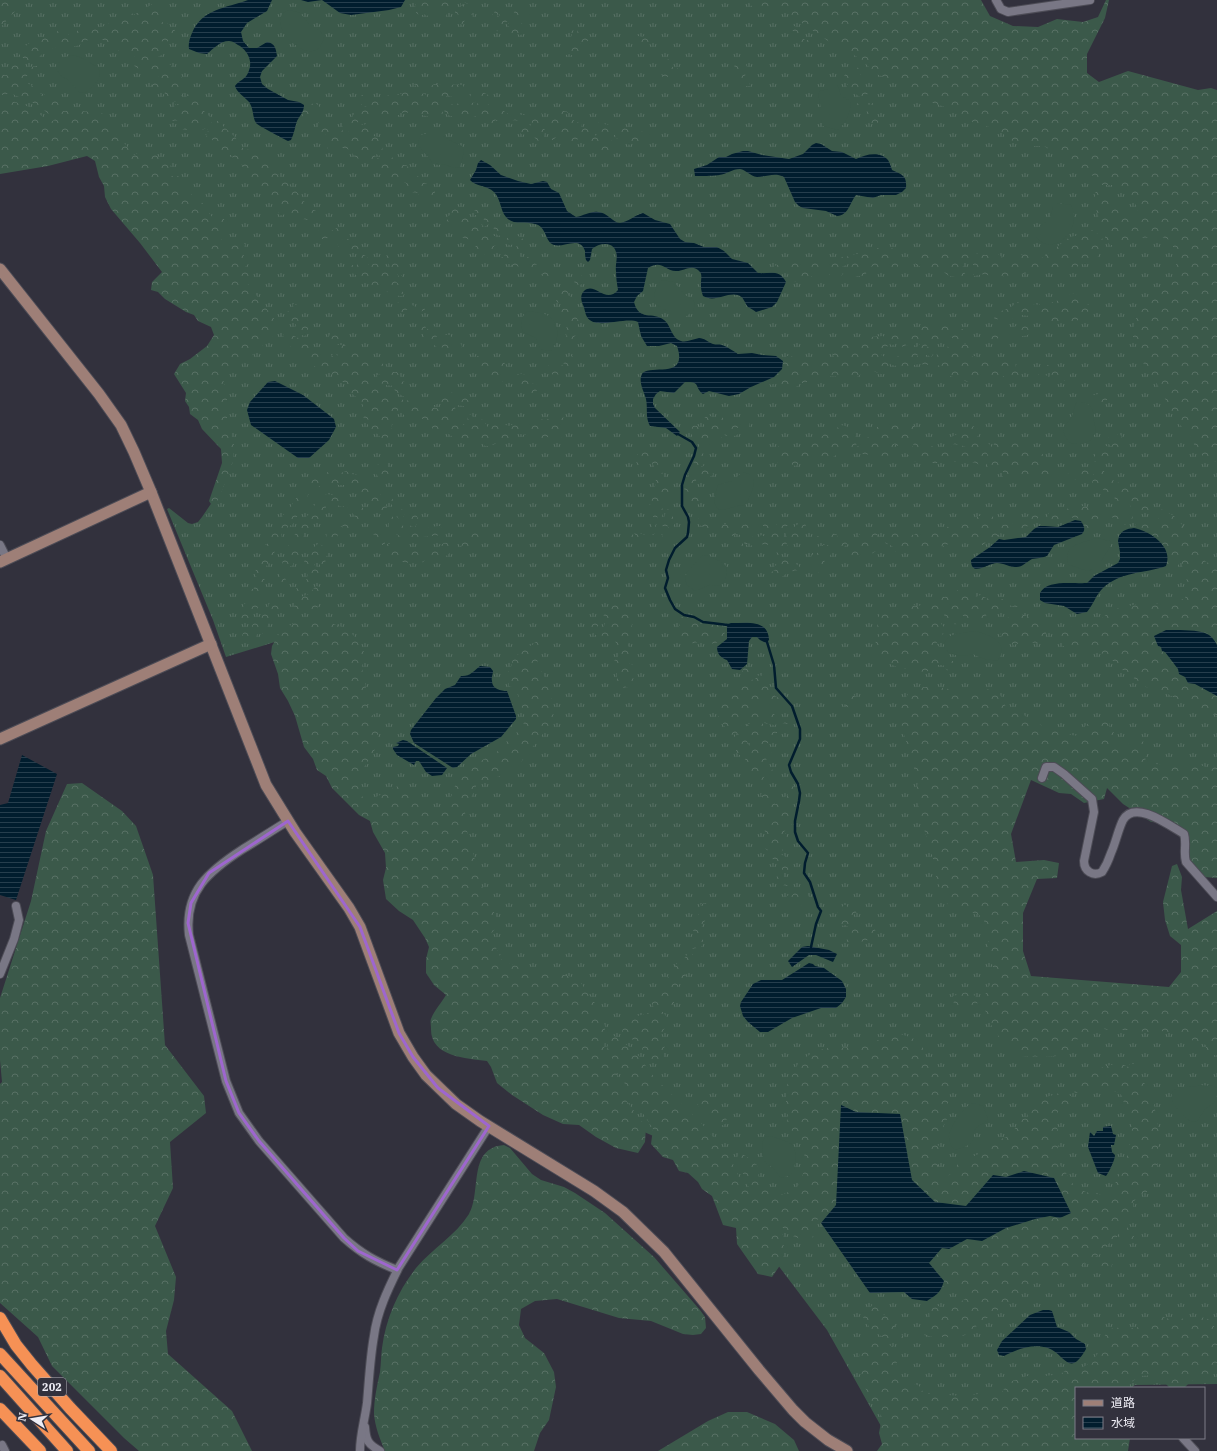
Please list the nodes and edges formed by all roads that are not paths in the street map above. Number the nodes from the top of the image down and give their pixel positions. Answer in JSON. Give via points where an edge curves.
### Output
{"nodes":[{"id":1,"x":996,"y":0,"type":"edge"},
{"id":2,"x":1090,"y":0,"type":"edge"},
{"id":3,"x":0,"y":269,"type":"edge"},
{"id":4,"x":151,"y":492,"type":"junction"},
{"id":5,"x":0,"y":545,"type":"edge"},
{"id":6,"x":3,"y":560,"type":"edge"},
{"id":7,"x":211,"y":644,"type":"junction"},
{"id":8,"x":0,"y":739,"type":"edge"},
{"id":9,"x":1042,"y":778,"type":"dead end"},
{"id":10,"x":288,"y":821,"type":"junction"},
{"id":11,"x":1217,"y":897,"type":"edge"},
{"id":12,"x":16,"y":906,"type":"dead end"},
{"id":13,"x":0,"y":974,"type":"edge"},
{"id":14,"x":488,"y":1126,"type":"junction"},
{"id":15,"x":397,"y":1270,"type":"junction"},
{"id":16,"x":0,"y":1318,"type":"edge"},
{"id":17,"x":0,"y":1354,"type":"edge"},
{"id":18,"x":0,"y":1376,"type":"edge"},
{"id":19,"x":0,"y":1408,"type":"edge"},
{"id":20,"x":364,"y":1421,"type":"junction"},
{"id":21,"x":1184,"y":1439,"type":"edge"},
{"id":22,"x":40,"y":1451,"type":"edge"},
{"id":23,"x":67,"y":1451,"type":"edge"},
{"id":24,"x":89,"y":1451,"type":"edge"},
{"id":25,"x":111,"y":1451,"type":"edge"},
{"id":26,"x":360,"y":1451,"type":"edge"},
{"id":27,"x":380,"y":1451,"type":"edge"},
{"id":28,"x":847,"y":1451,"type":"edge"},
{"id":29,"x":1195,"y":1451,"type":"edge"}],
"edges":[{"from":1,"to":2,"type":"street","via":[[1001,9],[1008,12]]},
{"from":3,"to":4,"type":"street","via":[[121,425]]},
{"from":4,"to":6,"type":"street"},
{"from":4,"to":7,"type":"street"},
{"from":5,"to":6,"type":"street"},
{"from":7,"to":8,"type":"street"},
{"from":7,"to":10,"type":"street","via":[[266,785]]},
{"from":9,"to":11,"type":"street","via":[[1046,767],[1054,767],[1092,799],[1094,812],[1084,861],[1088,872],[1102,872],[1114,848],[1123,820],[1136,811],[1152,816],[1184,834],[1186,862]]},
{"from":10,"to":14,"type":"street","via":[[360,927],[399,1033],[413,1058],[438,1088]]},
{"from":10,"to":15,"type":"street","via":[[209,874],[191,902],[189,935],[226,1081],[239,1113],[259,1141],[344,1238],[358,1251]]},
{"from":12,"to":13,"type":"street","via":[[18,920],[14,939]]},
{"from":14,"to":15,"type":"street"},
{"from":14,"to":28,"type":"street","via":[[594,1191],[623,1212],[664,1252],[793,1410],[828,1440]]},
{"from":15,"to":20,"type":"street","via":[[388,1288],[374,1335]]},
{"from":16,"to":25,"type":"highway","number":"202","via":[[16,1346]]},
{"from":17,"to":24,"type":"highway"},
{"from":18,"to":23,"type":"highway"},
{"from":19,"to":22,"type":"highway"},
{"from":20,"to":26,"type":"street"},
{"from":20,"to":27,"type":"street","via":[[370,1445]]},
{"from":21,"to":29,"type":"street"}]}
